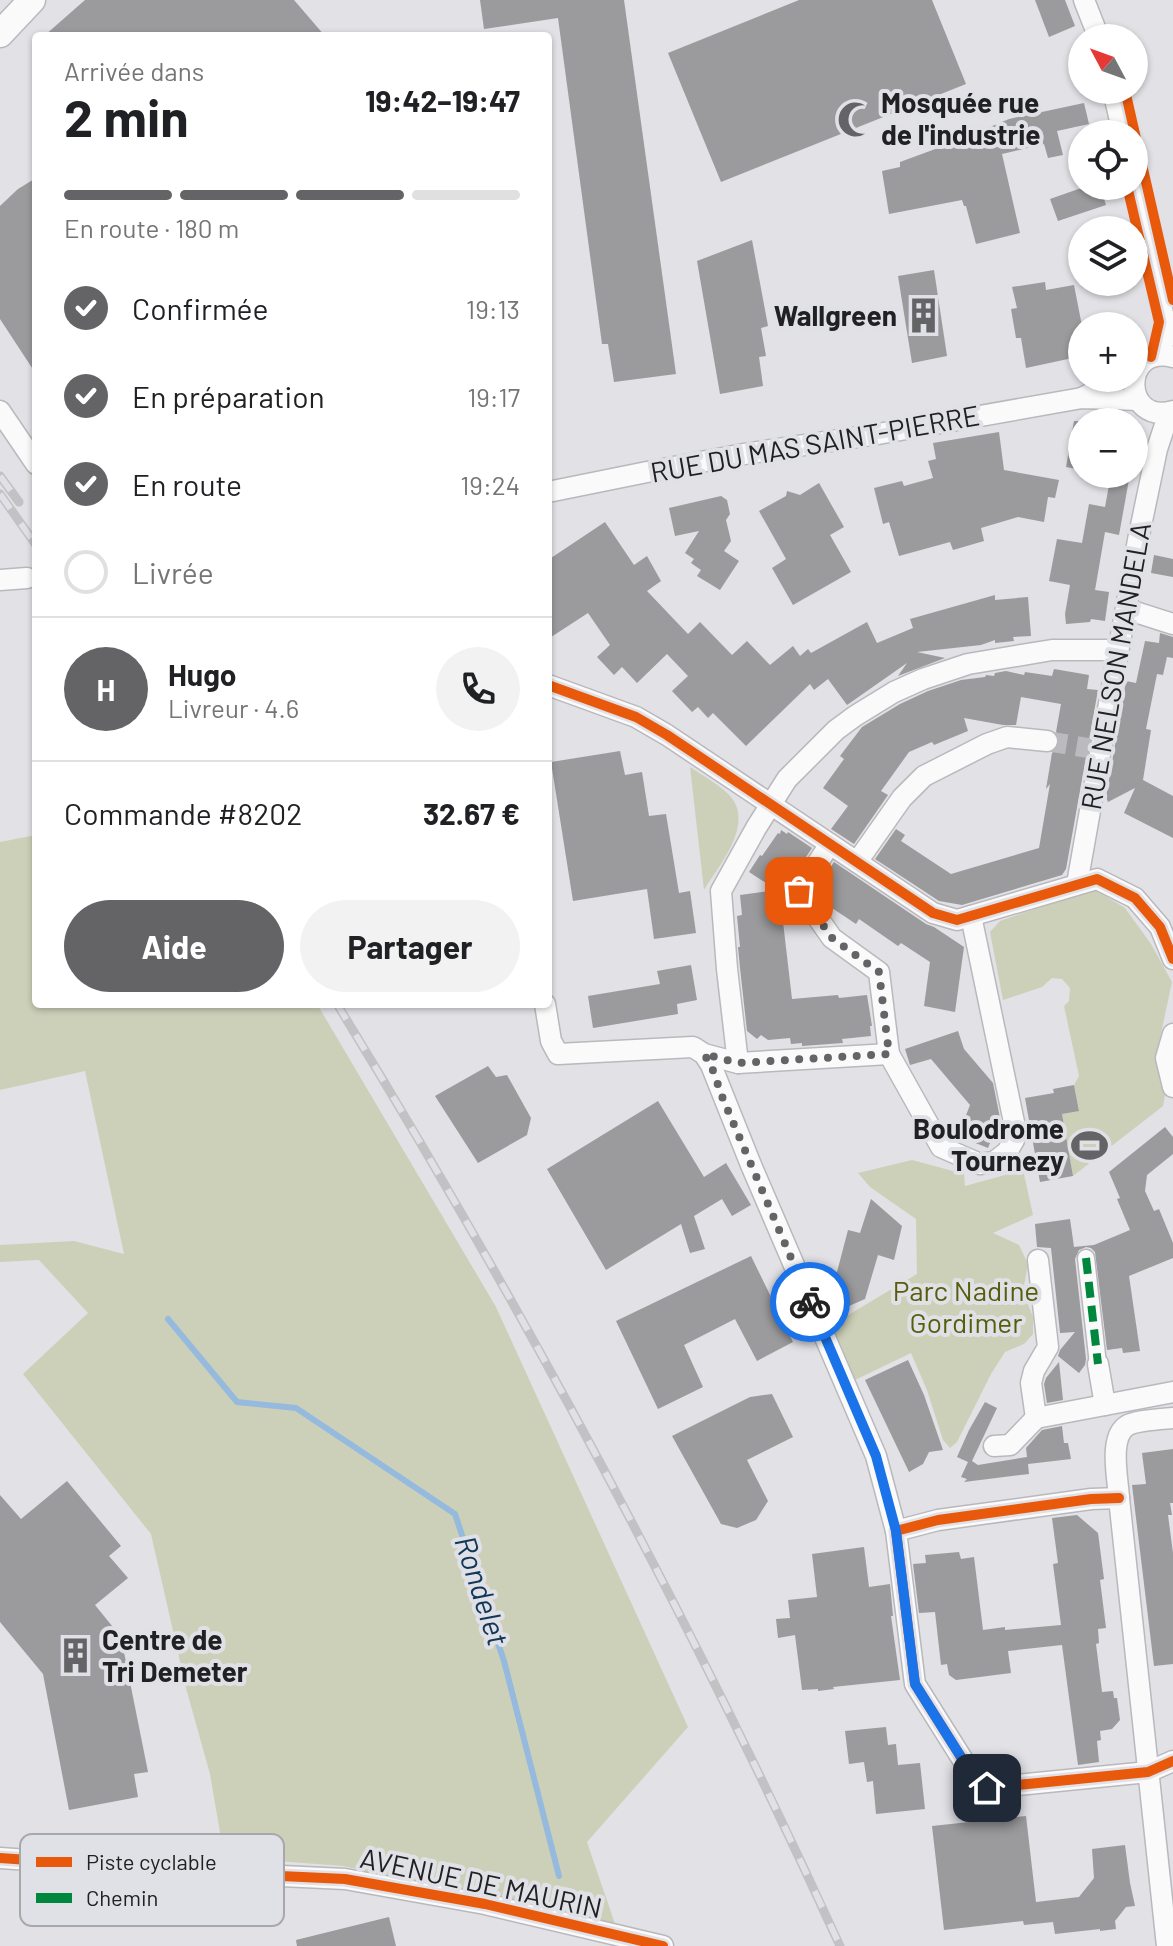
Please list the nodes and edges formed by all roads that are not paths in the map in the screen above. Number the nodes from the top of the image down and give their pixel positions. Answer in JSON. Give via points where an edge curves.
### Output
{"nodes":[{"id":1,"x":32,"y":0,"type":"edge"},
{"id":2,"x":1084,"y":0,"type":"edge"},
{"id":3,"x":1093,"y":24,"type":"edge"},
{"id":4,"x":0,"y":34,"type":"edge"},
{"id":5,"x":1138,"y":200,"type":"edge"},
{"id":6,"x":1167,"y":356,"type":"edge"},
{"id":7,"x":1094,"y":392,"type":"edge"},
{"id":8,"x":1140,"y":392,"type":"edge"},
{"id":9,"x":1082,"y":398,"type":"junction"},
{"id":10,"x":1158,"y":409,"type":"edge"},
{"id":11,"x":0,"y":411,"type":"edge"},
{"id":12,"x":32,"y":458,"type":"edge"},
{"id":13,"x":552,"y":491,"type":"edge"},
{"id":14,"x":27,"y":578,"type":"dead end"},
{"id":15,"x":0,"y":580,"type":"edge"},
{"id":16,"x":1126,"y":609,"type":"junction"},
{"id":17,"x":1173,"y":624,"type":"edge"},
{"id":18,"x":1117,"y":650,"type":"junction"},
{"id":19,"x":552,"y":686,"type":"edge"},
{"id":20,"x":1047,"y":741,"type":"tunnel mouth"},
{"id":21,"x":772,"y":805,"type":"junction"},
{"id":22,"x":830,"y":844,"type":"junction"},
{"id":23,"x":857,"y":862,"type":"junction"},
{"id":24,"x":1077,"y":884,"type":"junction"},
{"id":25,"x":971,"y":916,"type":"junction"},
{"id":26,"x":1173,"y":959,"type":"edge"},
{"id":27,"x":546,"y":1008,"type":"edge"},
{"id":28,"x":1173,"y":1034,"type":"edge"},
{"id":29,"x":704,"y":1054,"type":"junction"},
{"id":30,"x":889,"y":1054,"type":"junction"},
{"id":31,"x":738,"y":1063,"type":"junction"},
{"id":32,"x":1173,"y":1087,"type":"edge"},
{"id":33,"x":1086,"y":1258,"type":"dead end"},
{"id":34,"x":1038,"y":1260,"type":"dead end"},
{"id":35,"x":1098,"y":1364,"type":"joint"},
{"id":36,"x":1173,"y":1392,"type":"edge"},
{"id":37,"x":1105,"y":1405,"type":"junction"},
{"id":38,"x":1036,"y":1418,"type":"junction"},
{"id":39,"x":1173,"y":1418,"type":"edge"},
{"id":40,"x":994,"y":1446,"type":"dead end"},
{"id":41,"x":1119,"y":1498,"type":"junction"},
{"id":42,"x":896,"y":1531,"type":"junction"},
{"id":43,"x":1173,"y":1761,"type":"edge"},
{"id":44,"x":1148,"y":1772,"type":"junction"},
{"id":45,"x":0,"y":1858,"type":"edge"},
{"id":46,"x":20,"y":1859,"type":"edge"},
{"id":47,"x":284,"y":1876,"type":"edge"},
{"id":48,"x":663,"y":1946,"type":"edge"},
{"id":49,"x":1167,"y":1946,"type":"edge"}],
"edges":[{"from":1,"to":4,"type":"street"},
{"from":2,"to":3,"type":"street"},
{"from":5,"to":6,"type":"street","via":[[1166,327]]},
{"from":7,"to":9,"type":"street","name":"RUE DU MAS SAINT-PIERRE"},
{"from":8,"to":10,"type":"street","name":"RUE NELSON MANDELA"},
{"from":9,"to":10,"type":"street","name":"RUE DU MAS SAINT-PIERRE"},
{"from":9,"to":13,"type":"street","name":"RUE DU MAS SAINT-PIERRE"},
{"from":10,"to":16,"type":"street","name":"RUE NELSON MANDELA","via":[[1157,449]]},
{"from":11,"to":12,"type":"street"},
{"from":14,"to":15,"type":"street"},
{"from":16,"to":17,"type":"street"},
{"from":16,"to":18,"type":"street","name":"RUE NELSON MANDELA"},
{"from":18,"to":21,"type":"street","via":[[1052,650],[968,664],[894,692],[836,730],[787,779]]},
{"from":18,"to":24,"type":"street","name":"RUE NELSON MANDELA"},
{"from":19,"to":21,"type":"street","via":[[636,717]]},
{"from":20,"to":23,"type":"street","via":[[1007,737],[924,776]]},
{"from":21,"to":22,"type":"street"},
{"from":21,"to":31,"type":"street","via":[[721,891]]},
{"from":22,"to":23,"type":"street"},
{"from":22,"to":30,"type":"street","via":[[799,891],[832,938],[879,972]]},
{"from":23,"to":25,"type":"street","via":[[933,913],[957,920]]},
{"from":24,"to":25,"type":"street"},
{"from":24,"to":26,"type":"street","via":[[1097,879],[1135,898],[1160,927]]},
{"from":25,"to":30,"type":"street","via":[[1015,1127],[1007,1152],[980,1164],[941,1147]]},
{"from":27,"to":29,"type":"street","via":[[558,1054],[693,1047]]},
{"from":28,"to":32,"type":"street","via":[[1166,1058]]},
{"from":29,"to":31,"type":"street"},
{"from":29,"to":42,"type":"street","via":[[876,1456]]},
{"from":30,"to":31,"type":"street"},
{"from":33,"to":35,"type":"street"},
{"from":34,"to":38,"type":"street","via":[[1048,1347],[1031,1383]]},
{"from":35,"to":37,"type":"street"},
{"from":36,"to":37,"type":"street"},
{"from":37,"to":38,"type":"street"},
{"from":38,"to":40,"type":"street","via":[[1010,1445]]},
{"from":39,"to":41,"type":"street","via":[[1130,1424],[1121,1432],[1116,1442]]},
{"from":41,"to":42,"type":"street","via":[[938,1520]]},
{"from":41,"to":44,"type":"street"},
{"from":42,"to":44,"type":"street","via":[[915,1684],[978,1784],[987,1788]]},
{"from":43,"to":44,"type":"street"},
{"from":44,"to":49,"type":"street"},
{"from":45,"to":46,"type":"street","name":"AVENUE DE MAURIN"},
{"from":47,"to":48,"type":"street","name":"AVENUE DE MAURIN","via":[[345,1879],[485,1904]]}]}
